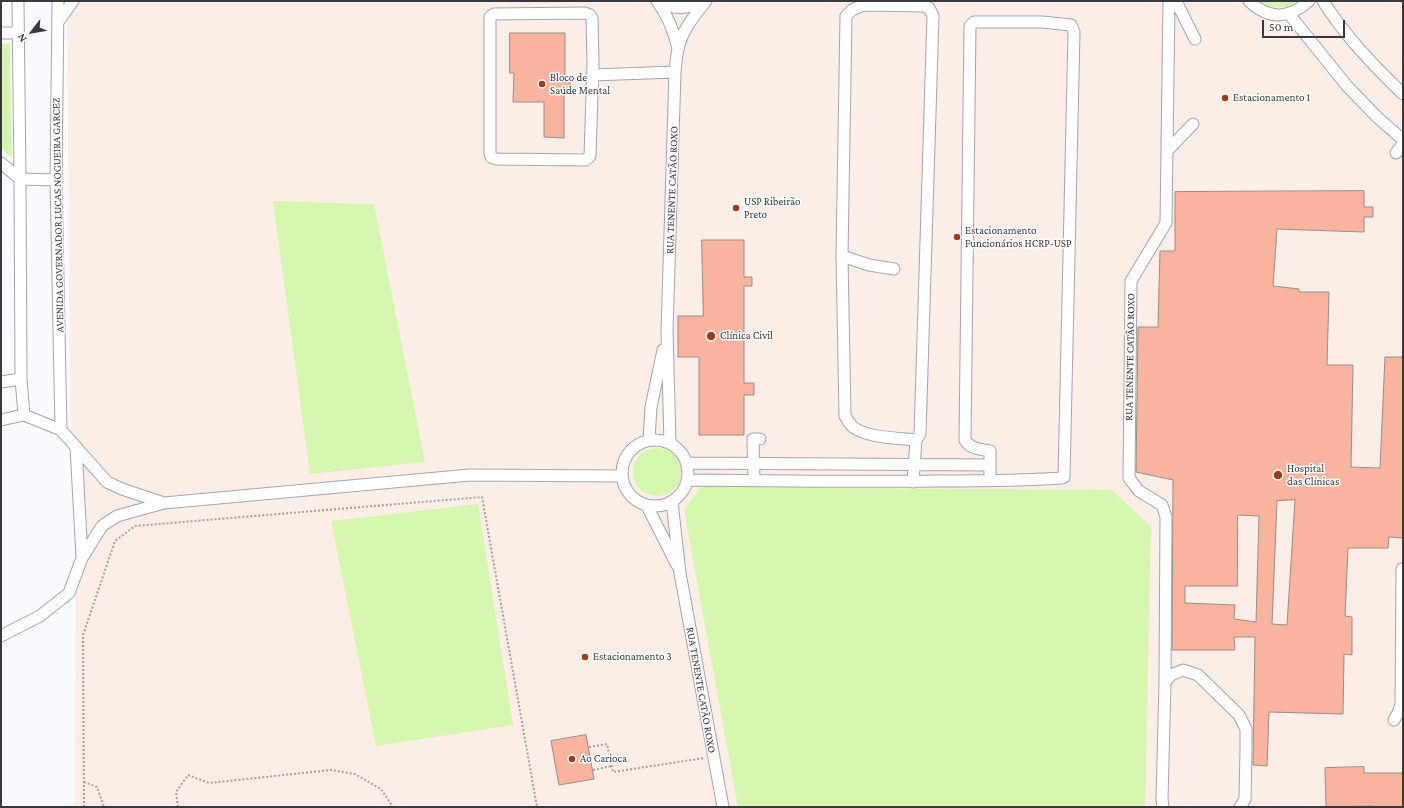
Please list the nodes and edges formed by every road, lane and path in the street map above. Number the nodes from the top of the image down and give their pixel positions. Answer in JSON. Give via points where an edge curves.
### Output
{"nodes":[{"id":1,"x":18,"y":1,"type":"edge"},
{"id":2,"x":58,"y":1,"type":"edge"},
{"id":3,"x":73,"y":1,"type":"edge"},
{"id":4,"x":657,"y":1,"type":"edge"},
{"id":5,"x":660,"y":1,"type":"edge"},
{"id":6,"x":705,"y":1,"type":"edge"},
{"id":7,"x":1169,"y":1,"type":"edge"},
{"id":8,"x":1176,"y":1,"type":"edge"},
{"id":9,"x":1249,"y":1,"type":"edge"},
{"id":10,"x":1310,"y":1,"type":"edge"},
{"id":11,"x":1323,"y":1,"type":"edge"},
{"id":12,"x":1289,"y":14,"type":"junction"},
{"id":13,"x":58,"y":22,"type":"junction"},
{"id":14,"x":1,"y":33,"type":"edge"},
{"id":15,"x":18,"y":33,"type":"junction"},
{"id":16,"x":1195,"y":39,"type":"dead end"},
{"id":17,"x":678,"y":49,"type":"junction"},
{"id":18,"x":675,"y":72,"type":"junction"},
{"id":19,"x":592,"y":75,"type":"junction"},
{"id":20,"x":1403,"y":94,"type":"edge"},
{"id":21,"x":1193,"y":124,"type":"dead end"},
{"id":22,"x":1403,"y":140,"type":"edge"},
{"id":23,"x":1403,"y":144,"type":"edge"},
{"id":24,"x":1167,"y":151,"type":"junction"},
{"id":25,"x":1396,"y":153,"type":"dead end"},
{"id":26,"x":1,"y":163,"type":"edge"},
{"id":27,"x":20,"y":178,"type":"junction"},
{"id":28,"x":56,"y":180,"type":"junction"},
{"id":29,"x":842,"y":256,"type":"junction"},
{"id":30,"x":894,"y":268,"type":"dead end"},
{"id":31,"x":667,"y":331,"type":"junction"},
{"id":32,"x":21,"y":379,"type":"junction"},
{"id":33,"x":1,"y":382,"type":"edge"},
{"id":34,"x":24,"y":415,"type":"junction"},
{"id":35,"x":1,"y":420,"type":"edge"},
{"id":36,"x":61,"y":430,"type":"junction"},
{"id":37,"x":760,"y":439,"type":"dead end"},
{"id":38,"x":649,"y":440,"type":"junction"},
{"id":39,"x":916,"y":440,"type":"junction"},
{"id":40,"x":670,"y":443,"type":"junction"},
{"id":41,"x":76,"y":447,"type":"junction"},
{"id":42,"x":687,"y":463,"type":"junction"},
{"id":43,"x":754,"y":464,"type":"junction"},
{"id":44,"x":807,"y":464,"type":"junction"},
{"id":45,"x":830,"y":464,"type":"junction"},
{"id":46,"x":914,"y":464,"type":"junction"},
{"id":47,"x":863,"y":465,"type":"junction"},
{"id":48,"x":990,"y":465,"type":"junction"},
{"id":49,"x":621,"y":476,"type":"junction"},
{"id":50,"x":688,"y":480,"type":"junction"},
{"id":51,"x":754,"y":481,"type":"junction"},
{"id":52,"x":990,"y":481,"type":"junction"},
{"id":53,"x":807,"y":482,"type":"junction"},
{"id":54,"x":829,"y":482,"type":"junction"},
{"id":55,"x":863,"y":482,"type":"junction"},
{"id":56,"x":913,"y":482,"type":"junction"},
{"id":57,"x":672,"y":502,"type":"junction"},
{"id":58,"x":164,"y":503,"type":"junction"},
{"id":59,"x":647,"y":506,"type":"junction"},
{"id":60,"x":82,"y":558,"type":"junction"},
{"id":61,"x":1402,"y":569,"type":"edge"},
{"id":62,"x":680,"y":573,"type":"junction"},
{"id":63,"x":1,"y":636,"type":"edge"},
{"id":64,"x":1165,"y":682,"type":"junction"},
{"id":65,"x":1394,"y":720,"type":"dead end"},
{"id":66,"x":589,"y":747,"type":"dead end"},
{"id":67,"x":713,"y":756,"type":"junction"},
{"id":68,"x":612,"y":766,"type":"junction"},
{"id":69,"x":593,"y":770,"type":"dead end"},
{"id":70,"x":84,"y":782,"type":"junction"},
{"id":71,"x":1161,"y":804,"type":"edge"},
{"id":72,"x":84,"y":807,"type":"edge"},
{"id":73,"x":104,"y":807,"type":"edge"},
{"id":74,"x":178,"y":807,"type":"edge"},
{"id":75,"x":393,"y":807,"type":"edge"},
{"id":76,"x":537,"y":807,"type":"edge"},
{"id":77,"x":722,"y":807,"type":"edge"},
{"id":78,"x":1240,"y":807,"type":"edge"}],
"edges":[{"from":1,"to":15,"type":"street"},
{"from":2,"to":13,"type":"street","name":"AVENIDA GOVERNADOR LUCAS NOGUEIRA GARCEZ"},
{"from":3,"to":13,"type":"street"},
{"from":4,"to":17,"type":"street","name":"RUA TENENTE CATÃO ROXO","via":[[669,20]]},
{"from":5,"to":6,"type":"street","via":[[680,8]]},
{"from":6,"to":17,"type":"street","name":"RUA TENENTE CATÃO ROXO","via":[[688,25]]},
{"from":7,"to":24,"type":"street","name":"RUA TENENTE CATÃO ROXO"},
{"from":8,"to":16,"type":"street"},
{"from":9,"to":12,"type":"street","via":[[1256,8],[1269,14]]},
{"from":10,"to":12,"type":"street","via":[[1301,9]]},
{"from":11,"to":20,"type":"street","via":[[1376,68]]},
{"from":12,"to":22,"type":"street","via":[[1347,86]]},
{"from":13,"to":28,"type":"street","name":"AVENIDA GOVERNADOR LUCAS NOGUEIRA GARCEZ"},
{"from":14,"to":15,"type":"street"},
{"from":15,"to":27,"type":"street"},
{"from":17,"to":18,"type":"street","name":"RUA TENENTE CATÃO ROXO"},
{"from":18,"to":19,"type":"street"},
{"from":18,"to":31,"type":"street","name":"RUA TENENTE CATÃO ROXO"},
{"from":19,"to":19,"type":"street","via":[[590,15],[494,14],[490,17],[491,157],[588,159]]},
{"from":21,"to":24,"type":"street"},
{"from":23,"to":25,"type":"street"},
{"from":24,"to":64,"type":"street","name":"RUA TENENTE CATÃO ROXO","via":[[1166,222],[1131,281],[1129,478],[1139,491],[1162,505],[1166,517]]},
{"from":26,"to":27,"type":"street"},
{"from":27,"to":28,"type":"street"},
{"from":27,"to":32,"type":"street"},
{"from":28,"to":36,"type":"street","name":"AVENIDA GOVERNADOR LUCAS NOGUEIRA GARCEZ"},
{"from":29,"to":30,"type":"street","via":[[869,265]]},
{"from":29,"to":39,"type":"street","via":[[845,416],[852,426],[860,431]]},
{"from":29,"to":39,"type":"street","via":[[846,16],[863,5],[923,6],[928,8],[933,16],[920,434]]},
{"from":31,"to":38,"type":"street","name":"RUA TENENTE CATÃO ROXO","via":[[651,407]]},
{"from":31,"to":40,"type":"street","name":"RUA TENENTE CATÃO ROXO"},
{"from":32,"to":33,"type":"street"},
{"from":32,"to":34,"type":"street"},
{"from":34,"to":35,"type":"street"},
{"from":34,"to":36,"type":"street"},
{"from":36,"to":41,"type":"street"},
{"from":37,"to":43,"type":"street","via":[[753,439]]},
{"from":38,"to":40,"type":"street"},
{"from":38,"to":49,"type":"street","via":[[628,452],[622,463]]},
{"from":39,"to":46,"type":"street"},
{"from":40,"to":42,"type":"street","via":[[678,448]]},
{"from":41,"to":58,"type":"street","via":[[107,482]]},
{"from":41,"to":60,"type":"street"},
{"from":42,"to":43,"type":"street"},
{"from":42,"to":50,"type":"street"},
{"from":43,"to":44,"type":"street"},
{"from":43,"to":51,"type":"street"},
{"from":44,"to":45,"type":"street"},
{"from":44,"to":53,"type":"street"},
{"from":45,"to":47,"type":"street"},
{"from":45,"to":54,"type":"street"},
{"from":46,"to":47,"type":"street"},
{"from":46,"to":48,"type":"street"},
{"from":46,"to":56,"type":"street"},
{"from":47,"to":55,"type":"street"},
{"from":48,"to":52,"type":"street"},
{"from":48,"to":52,"type":"street","via":[[990,450],[972,448],[965,440],[970,26],[974,22],[1042,22],[1071,26],[1074,32],[1064,477]]},
{"from":49,"to":58,"type":"street","via":[[470,475]]},
{"from":49,"to":59,"type":"street","via":[[629,495]]},
{"from":50,"to":51,"type":"street"},
{"from":50,"to":57,"type":"street","via":[[685,489]]},
{"from":51,"to":53,"type":"street"},
{"from":52,"to":56,"type":"street"},
{"from":53,"to":54,"type":"street"},
{"from":54,"to":55,"type":"street"},
{"from":55,"to":56,"type":"street"},
{"from":57,"to":59,"type":"street","via":[[656,507]]},
{"from":57,"to":62,"type":"street","name":"RUA TENENTE CATÃO ROXO"},
{"from":58,"to":60,"type":"street","via":[[117,516],[102,526]]},
{"from":59,"to":62,"type":"street","name":"RUA TENENTE CATÃO ROXO"},
{"from":60,"to":63,"type":"street","via":[[69,593],[40,616]]},
{"from":61,"to":65,"type":"street","via":[[1400,704]]},
{"from":62,"to":67,"type":"street","name":"RUA TENENTE CATÃO ROXO"},
{"from":64,"to":71,"type":"street","name":"RUA TENENTE CATÃO ROXO"},
{"from":64,"to":78,"type":"street","via":[[1171,674],[1183,670],[1198,674],[1239,715],[1246,729],[1245,799]]},
{"from":66,"to":68,"type":"path","via":[[607,744]]},
{"from":67,"to":68,"type":"path","via":[[613,772]]},
{"from":67,"to":77,"type":"street","name":"RUA TENENTE CATÃO ROXO"},
{"from":68,"to":69,"type":"path"},
{"from":70,"to":72,"type":"path"},
{"from":70,"to":73,"type":"path","via":[[97,787]]},
{"from":70,"to":76,"type":"path","via":[[83,635],[115,541],[135,526],[482,497]]},
{"from":74,"to":75,"type":"path","via":[[176,792],[188,775],[209,783],[331,770],[355,774],[381,789]]}]}
